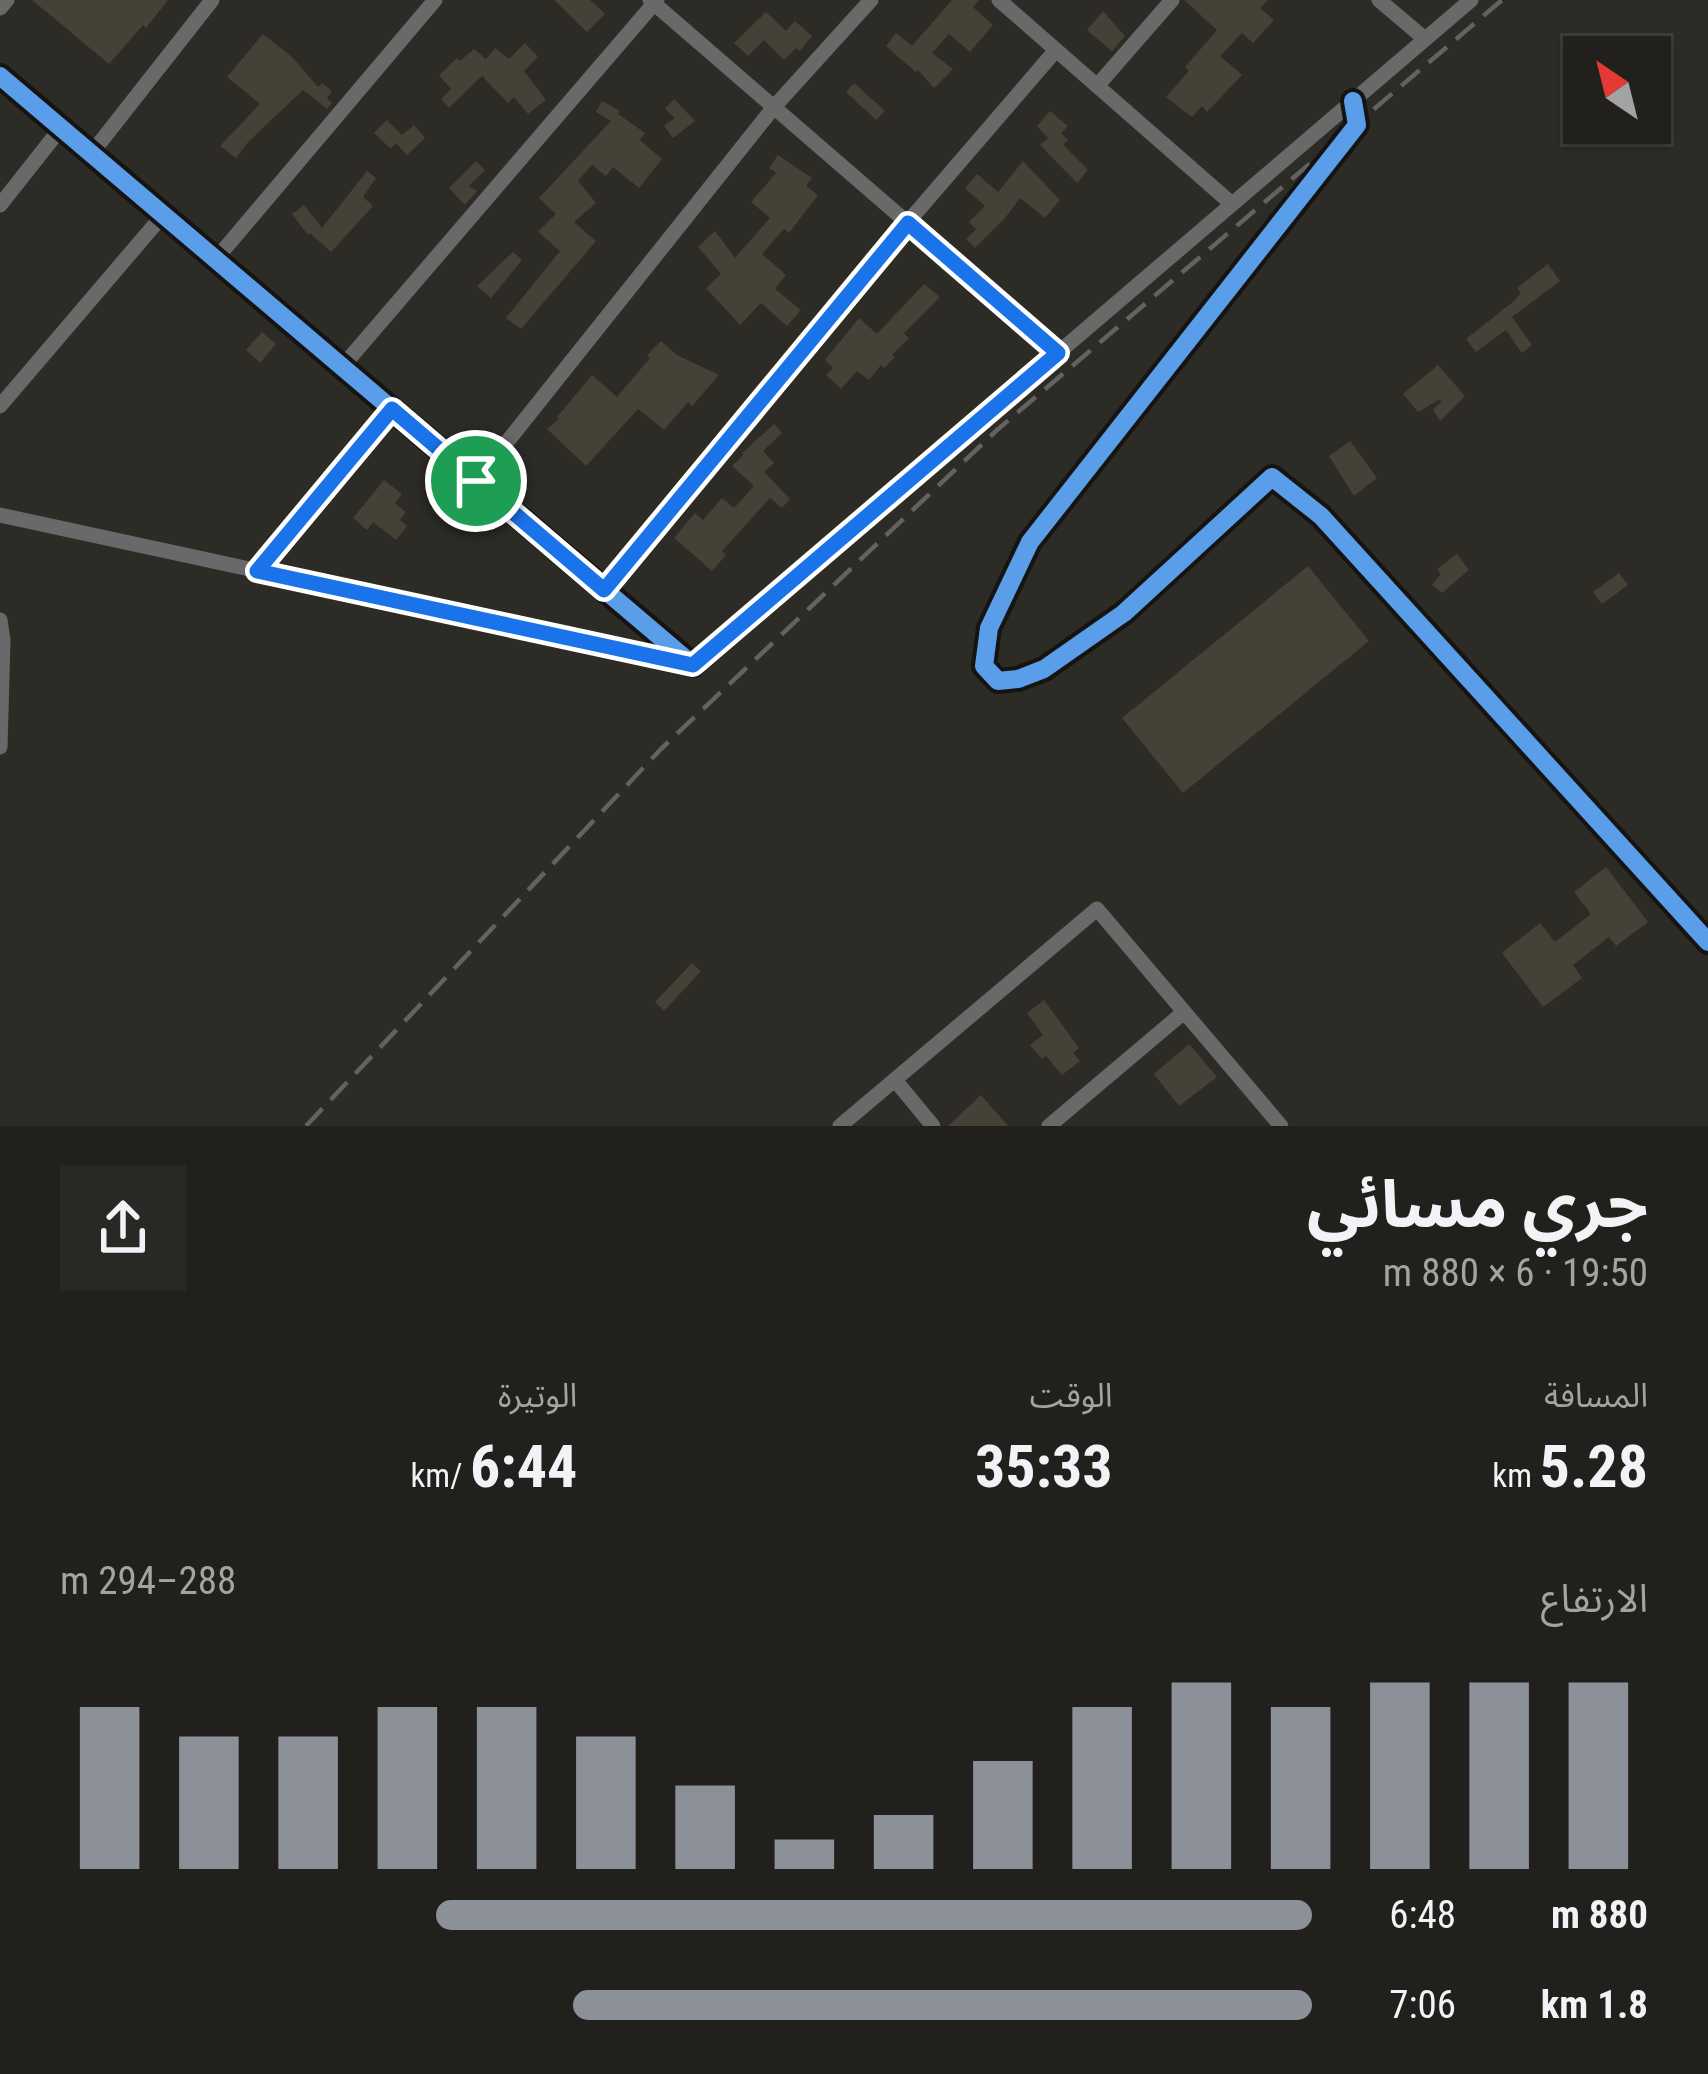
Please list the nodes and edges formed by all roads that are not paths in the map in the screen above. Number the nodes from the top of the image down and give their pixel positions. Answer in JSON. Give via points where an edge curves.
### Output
{"nodes":[{"id":1,"x":7,"y":0,"type":"edge"},
{"id":2,"x":212,"y":0,"type":"edge"},
{"id":3,"x":435,"y":0,"type":"edge"},
{"id":4,"x":871,"y":0,"type":"edge"},
{"id":5,"x":1172,"y":0,"type":"edge"},
{"id":6,"x":1380,"y":0,"type":"edge"},
{"id":7,"x":1471,"y":0,"type":"edge"},
{"id":8,"x":654,"y":1,"type":"edge"},
{"id":9,"x":1010,"y":4,"type":"edge"},
{"id":10,"x":0,"y":8,"type":"edge"},
{"id":11,"x":1425,"y":39,"type":"junction"},
{"id":12,"x":1056,"y":50,"type":"junction"},
{"id":13,"x":0,"y":76,"type":"edge"},
{"id":14,"x":1097,"y":86,"type":"junction"},
{"id":15,"x":1353,"y":101,"type":"junction"},
{"id":16,"x":774,"y":107,"type":"junction"},
{"id":17,"x":62,"y":128,"type":"junction"},
{"id":18,"x":92,"y":154,"type":"junction"},
{"id":19,"x":1232,"y":204,"type":"junction"},
{"id":20,"x":0,"y":205,"type":"edge"},
{"id":21,"x":163,"y":214,"type":"junction"},
{"id":22,"x":908,"y":223,"type":"junction"},
{"id":23,"x":216,"y":259,"type":"junction"},
{"id":24,"x":1058,"y":353,"type":"junction"},
{"id":25,"x":342,"y":367,"type":"junction"},
{"id":26,"x":0,"y":406,"type":"edge"},
{"id":27,"x":392,"y":409,"type":"junction"},
{"id":28,"x":476,"y":481,"type":"junction"},
{"id":29,"x":0,"y":515,"type":"edge"},
{"id":30,"x":257,"y":571,"type":"junction"},
{"id":31,"x":604,"y":590,"type":"junction"},
{"id":32,"x":0,"y":620,"type":"edge"},
{"id":33,"x":693,"y":665,"type":"junction"},
{"id":34,"x":0,"y":747,"type":"edge"},
{"id":35,"x":1708,"y":942,"type":"edge"},
{"id":36,"x":1184,"y":1012,"type":"junction"},
{"id":37,"x":895,"y":1080,"type":"junction"},
{"id":38,"x":1270,"y":1122,"type":"edge"},
{"id":39,"x":840,"y":1126,"type":"edge"},
{"id":40,"x":934,"y":1126,"type":"edge"},
{"id":41,"x":1049,"y":1126,"type":"edge"}],
"edges":[{"from":1,"to":10,"type":"street"},
{"from":2,"to":18,"type":"street"},
{"from":3,"to":23,"type":"street"},
{"from":4,"to":16,"type":"street"},
{"from":5,"to":14,"type":"street"},
{"from":6,"to":11,"type":"street"},
{"from":7,"to":11,"type":"street"},
{"from":8,"to":16,"type":"street"},
{"from":8,"to":25,"type":"street"},
{"from":9,"to":12,"type":"street"},
{"from":11,"to":15,"type":"street"},
{"from":12,"to":14,"type":"street"},
{"from":12,"to":22,"type":"street"},
{"from":13,"to":17,"type":"street"},
{"from":14,"to":19,"type":"street"},
{"from":15,"to":19,"type":"street"},
{"from":15,"to":35,"type":"street","via":[[1357,125],[1030,542],[988,628],[984,666],[998,681],[1018,679],[1068,655],[1272,477],[1321,516]]},
{"from":16,"to":22,"type":"street"},
{"from":16,"to":28,"type":"street"},
{"from":17,"to":18,"type":"street"},
{"from":17,"to":20,"type":"street"},
{"from":18,"to":21,"type":"street"},
{"from":19,"to":24,"type":"street"},
{"from":21,"to":23,"type":"street"},
{"from":21,"to":26,"type":"street"},
{"from":22,"to":24,"type":"street"},
{"from":22,"to":31,"type":"street"},
{"from":23,"to":25,"type":"street"},
{"from":24,"to":33,"type":"street"},
{"from":25,"to":27,"type":"street"},
{"from":27,"to":28,"type":"street"},
{"from":27,"to":30,"type":"street"},
{"from":28,"to":31,"type":"street"},
{"from":29,"to":30,"type":"street"},
{"from":30,"to":33,"type":"street"},
{"from":31,"to":33,"type":"street"},
{"from":32,"to":34,"type":"street"},
{"from":36,"to":37,"type":"street","via":[[1097,909]]},
{"from":36,"to":38,"type":"street"},
{"from":36,"to":41,"type":"street"},
{"from":37,"to":39,"type":"street"},
{"from":37,"to":40,"type":"street"}]}
